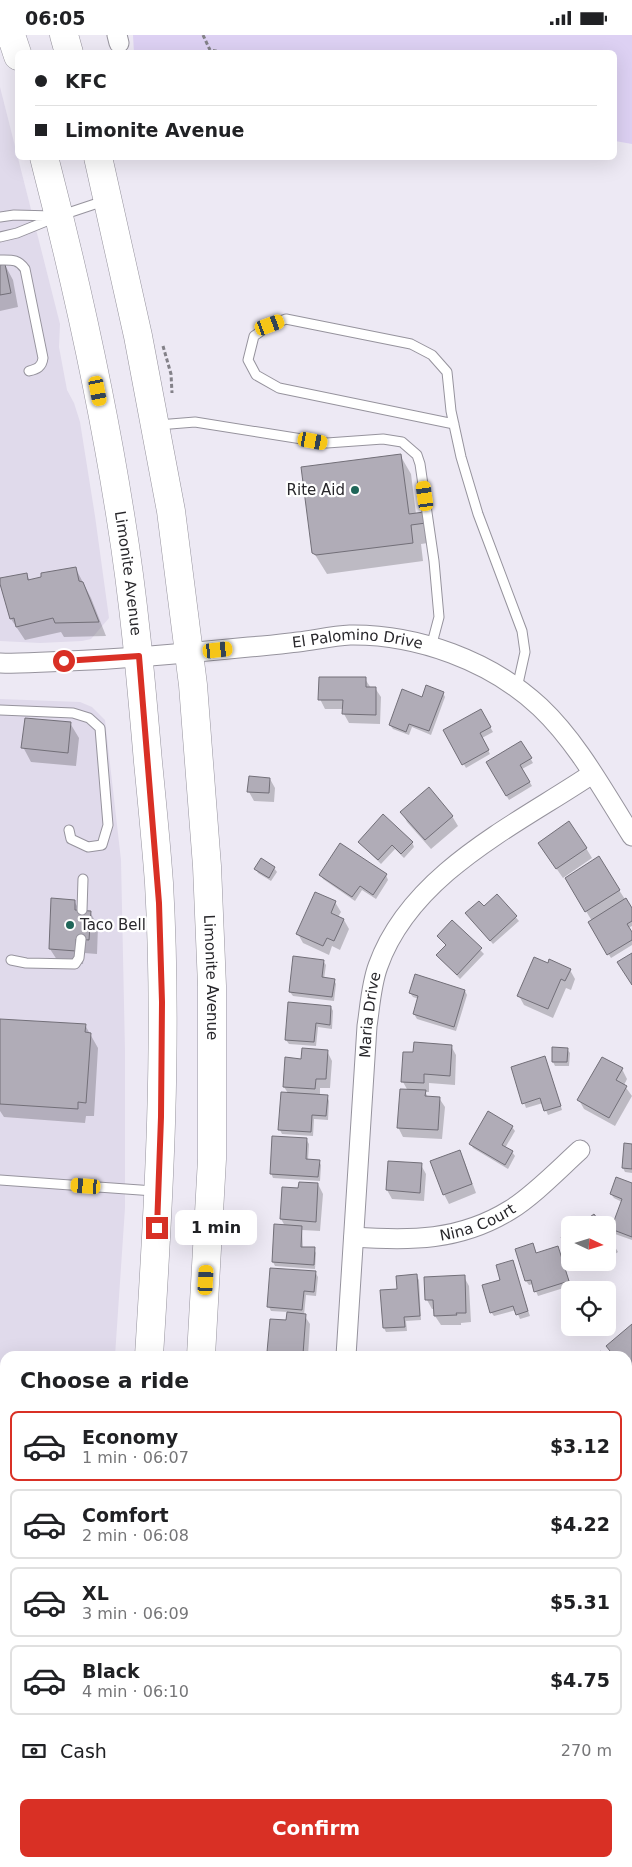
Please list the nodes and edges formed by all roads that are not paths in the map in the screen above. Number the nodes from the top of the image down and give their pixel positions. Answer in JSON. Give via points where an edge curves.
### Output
{"nodes":[{"id":1,"x":11,"y":35,"type":"edge"},
{"id":2,"x":64,"y":35,"type":"edge"},
{"id":3,"x":16,"y":50,"type":"edge"},
{"id":4,"x":68,"y":50,"type":"edge"},
{"id":5,"x":45,"y":160,"type":"edge"},
{"id":6,"x":99,"y":160,"type":"edge"},
{"id":7,"x":109,"y":200,"type":"junction"},
{"id":8,"x":60,"y":216,"type":"junction"},
{"id":9,"x":0,"y":217,"type":"edge"},
{"id":10,"x":0,"y":237,"type":"edge"},
{"id":11,"x":0,"y":260,"type":"edge"},
{"id":12,"x":29,"y":371,"type":"dead end"},
{"id":13,"x":454,"y":424,"type":"junction"},
{"id":14,"x":155,"y":426,"type":"junction"},
{"id":15,"x":431,"y":647,"type":"junction"},
{"id":16,"x":190,"y":652,"type":"junction"},
{"id":17,"x":139,"y":656,"type":"junction"},
{"id":18,"x":0,"y":663,"type":"edge"},
{"id":19,"x":517,"y":689,"type":"junction"},
{"id":20,"x":0,"y":710,"type":"edge"},
{"id":21,"x":592,"y":774,"type":"junction"},
{"id":22,"x":69,"y":830,"type":"dead end"},
{"id":23,"x":632,"y":836,"type":"edge"},
{"id":24,"x":83,"y":879,"type":"dead end"},
{"id":25,"x":82,"y":910,"type":"dead end"},
{"id":26,"x":81,"y":939,"type":"dead end"},
{"id":27,"x":11,"y":960,"type":"dead end"},
{"id":28,"x":580,"y":1150,"type":"dead end"},
{"id":29,"x":0,"y":1180,"type":"edge"},
{"id":30,"x":159,"y":1192,"type":"junction"},
{"id":31,"x":354,"y":1237,"type":"junction"},
{"id":32,"x":149,"y":1351,"type":"edge"},
{"id":33,"x":201,"y":1351,"type":"edge"},
{"id":34,"x":346,"y":1351,"type":"edge"}],
"edges":[{"from":1,"to":3,"type":"main road"},
{"from":2,"to":4,"type":"main road"},
{"from":5,"to":8,"type":"main road","name":"Limonite Avenue"},
{"from":6,"to":7,"type":"main road","name":"Limonite Avenue"},
{"from":7,"to":8,"type":"lane"},
{"from":7,"to":14,"type":"main road","name":"Limonite Avenue"},
{"from":8,"to":9,"type":"lane"},
{"from":8,"to":10,"type":"lane"},
{"from":8,"to":17,"type":"main road","name":"Limonite Avenue","via":[[106,435]]},
{"from":11,"to":12,"type":"lane","via":[[13,259],[25,269],[43,358],[38,369]]},
{"from":13,"to":13,"type":"lane","via":[[447,372],[432,355],[411,344],[286,319],[254,336],[248,360],[256,375],[279,388]]},
{"from":13,"to":19,"type":"lane","via":[[478,514],[522,631],[525,652]]},
{"from":14,"to":15,"type":"lane","via":[[195,422],[327,443],[383,439],[402,442],[417,455],[422,474],[439,617]]},
{"from":14,"to":16,"type":"main road","name":"Limonite Avenue","via":[[171,511]]},
{"from":15,"to":16,"type":"street","name":"El Palomino Drive","via":[[371,635],[348,635]]},
{"from":15,"to":19,"type":"street","name":"El Palomino Drive","via":[[475,663]]},
{"from":16,"to":17,"type":"street","name":"El Palomino Drive"},
{"from":16,"to":33,"type":"main road","name":"Limonite Avenue","via":[[212,986],[212,1159]]},
{"from":17,"to":18,"type":"street","name":"El Palomino Drive"},
{"from":17,"to":30,"type":"main road","name":"Limonite Avenue","via":[[159,884],[162,1002]]},
{"from":19,"to":21,"type":"street","name":"El Palomino Drive","via":[[556,723]]},
{"from":20,"to":22,"type":"lane","via":[[73,713],[89,718],[100,728],[108,825],[102,845],[88,847],[71,839]]},
{"from":21,"to":23,"type":"street","name":"El Palomino Drive"},
{"from":21,"to":31,"type":"street","name":"Maria Drive","via":[[486,841],[448,870],[429,888],[393,935],[378,966],[367,1026]]},
{"from":24,"to":25,"type":"lane"},
{"from":26,"to":27,"type":"lane","via":[[76,964]]},
{"from":28,"to":31,"type":"street","name":"Nina Court","via":[[510,1210],[480,1225],[423,1239]]},
{"from":29,"to":30,"type":"lane"},
{"from":30,"to":32,"type":"main road","name":"Limonite Avenue"},
{"from":31,"to":34,"type":"street","name":"Maria Drive"}]}
